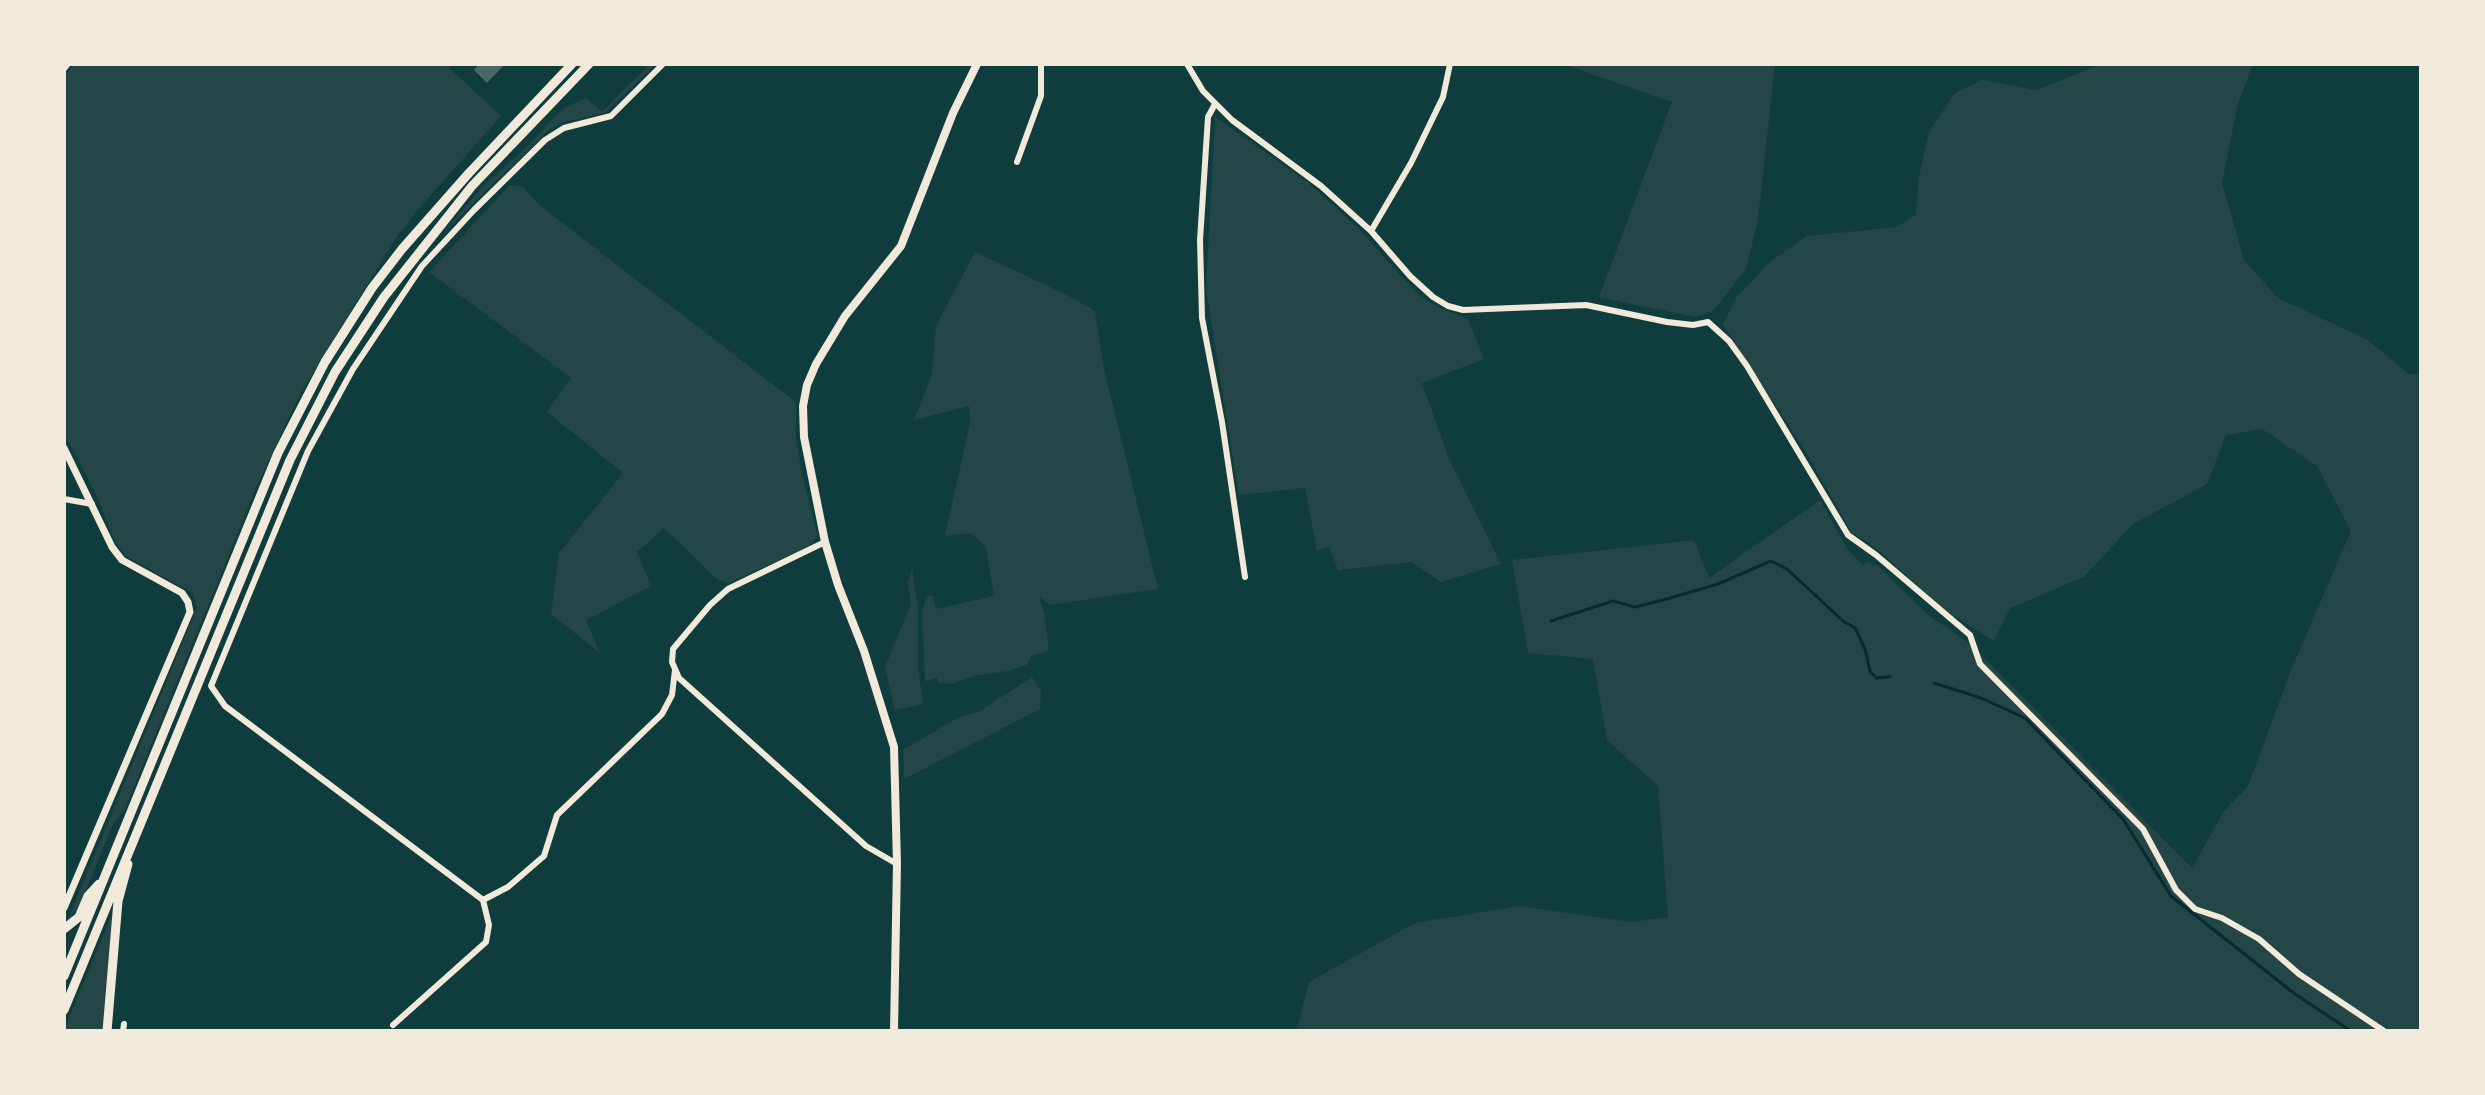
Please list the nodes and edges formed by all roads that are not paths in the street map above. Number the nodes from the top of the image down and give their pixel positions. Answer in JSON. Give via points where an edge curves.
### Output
{"nodes":[{"id":1,"x":572,"y":64,"type":"edge"},
{"id":2,"x":589,"y":64,"type":"edge"},
{"id":3,"x":663,"y":64,"type":"edge"},
{"id":4,"x":977,"y":64,"type":"edge"},
{"id":5,"x":1041,"y":64,"type":"edge"},
{"id":6,"x":1187,"y":64,"type":"edge"},
{"id":7,"x":1450,"y":64,"type":"edge"},
{"id":8,"x":1215,"y":104,"type":"junction"},
{"id":9,"x":1017,"y":162,"type":"dead end"},
{"id":10,"x":1371,"y":231,"type":"junction"},
{"id":11,"x":64,"y":448,"type":"edge"},
{"id":12,"x":64,"y":499,"type":"edge"},
{"id":13,"x":92,"y":504,"type":"junction"},
{"id":14,"x":825,"y":542,"type":"junction"},
{"id":15,"x":1245,"y":577,"type":"dead end"},
{"id":16,"x":675,"y":670,"type":"junction"},
{"id":17,"x":142,"y":817,"type":"junction"},
{"id":18,"x":897,"y":864,"type":"junction"},
{"id":19,"x":104,"y":879,"type":"junction"},
{"id":20,"x":483,"y":900,"type":"junction"},
{"id":21,"x":64,"y":908,"type":"edge"},
{"id":22,"x":64,"y":929,"type":"edge"},
{"id":23,"x":64,"y":976,"type":"edge"},
{"id":24,"x":64,"y":1010,"type":"edge"},
{"id":25,"x":393,"y":1025,"type":"dead end"},
{"id":26,"x":107,"y":1031,"type":"edge"},
{"id":27,"x":894,"y":1031,"type":"edge"},
{"id":28,"x":2384,"y":1031,"type":"edge"}],
"edges":[{"from":1,"to":19,"type":"main road","via":[[402,249],[325,362],[278,453]]},
{"from":2,"to":17,"type":"main road","via":[[472,186],[393,285],[335,372],[290,460]]},
{"from":3,"to":20,"type":"street","via":[[611,116],[564,128],[545,140],[422,266],[353,369],[308,451],[211,686],[225,706]]},
{"from":4,"to":14,"type":"main road","via":[[901,246],[845,316],[807,385],[804,437]]},
{"from":5,"to":9,"type":"street","via":[[1041,96]]},
{"from":6,"to":8,"type":"street"},
{"from":7,"to":10,"type":"street","via":[[1443,97]]},
{"from":8,"to":10,"type":"street"},
{"from":8,"to":15,"type":"street","via":[[1208,117],[1200,240],[1202,318]]},
{"from":10,"to":28,"type":"street","via":[[1410,276],[1448,306],[1463,310],[1586,305],[1667,322],[1708,322],[1747,366],[1848,535],[1970,635],[1980,664],[2143,829],[2176,890],[2195,909],[2259,939],[2299,974]]},
{"from":11,"to":13,"type":"street"},
{"from":12,"to":13,"type":"street"},
{"from":13,"to":21,"type":"street","via":[[122,560],[182,593],[190,612]]},
{"from":14,"to":16,"type":"street","via":[[728,589],[673,649]]},
{"from":14,"to":18,"type":"main road","via":[[894,747]]},
{"from":16,"to":18,"type":"street","via":[[866,846]]},
{"from":16,"to":20,"type":"street","via":[[672,695],[662,714],[557,815],[544,856],[508,887]]},
{"from":17,"to":24,"type":"main road"},
{"from":17,"to":26,"type":"main road","via":[[118,901]]},
{"from":18,"to":27,"type":"main road"},
{"from":19,"to":22,"type":"main road","via":[[88,896],[79,917]]},
{"from":19,"to":23,"type":"main road"},
{"from":20,"to":25,"type":"street","via":[[489,925],[486,942]]}]}
